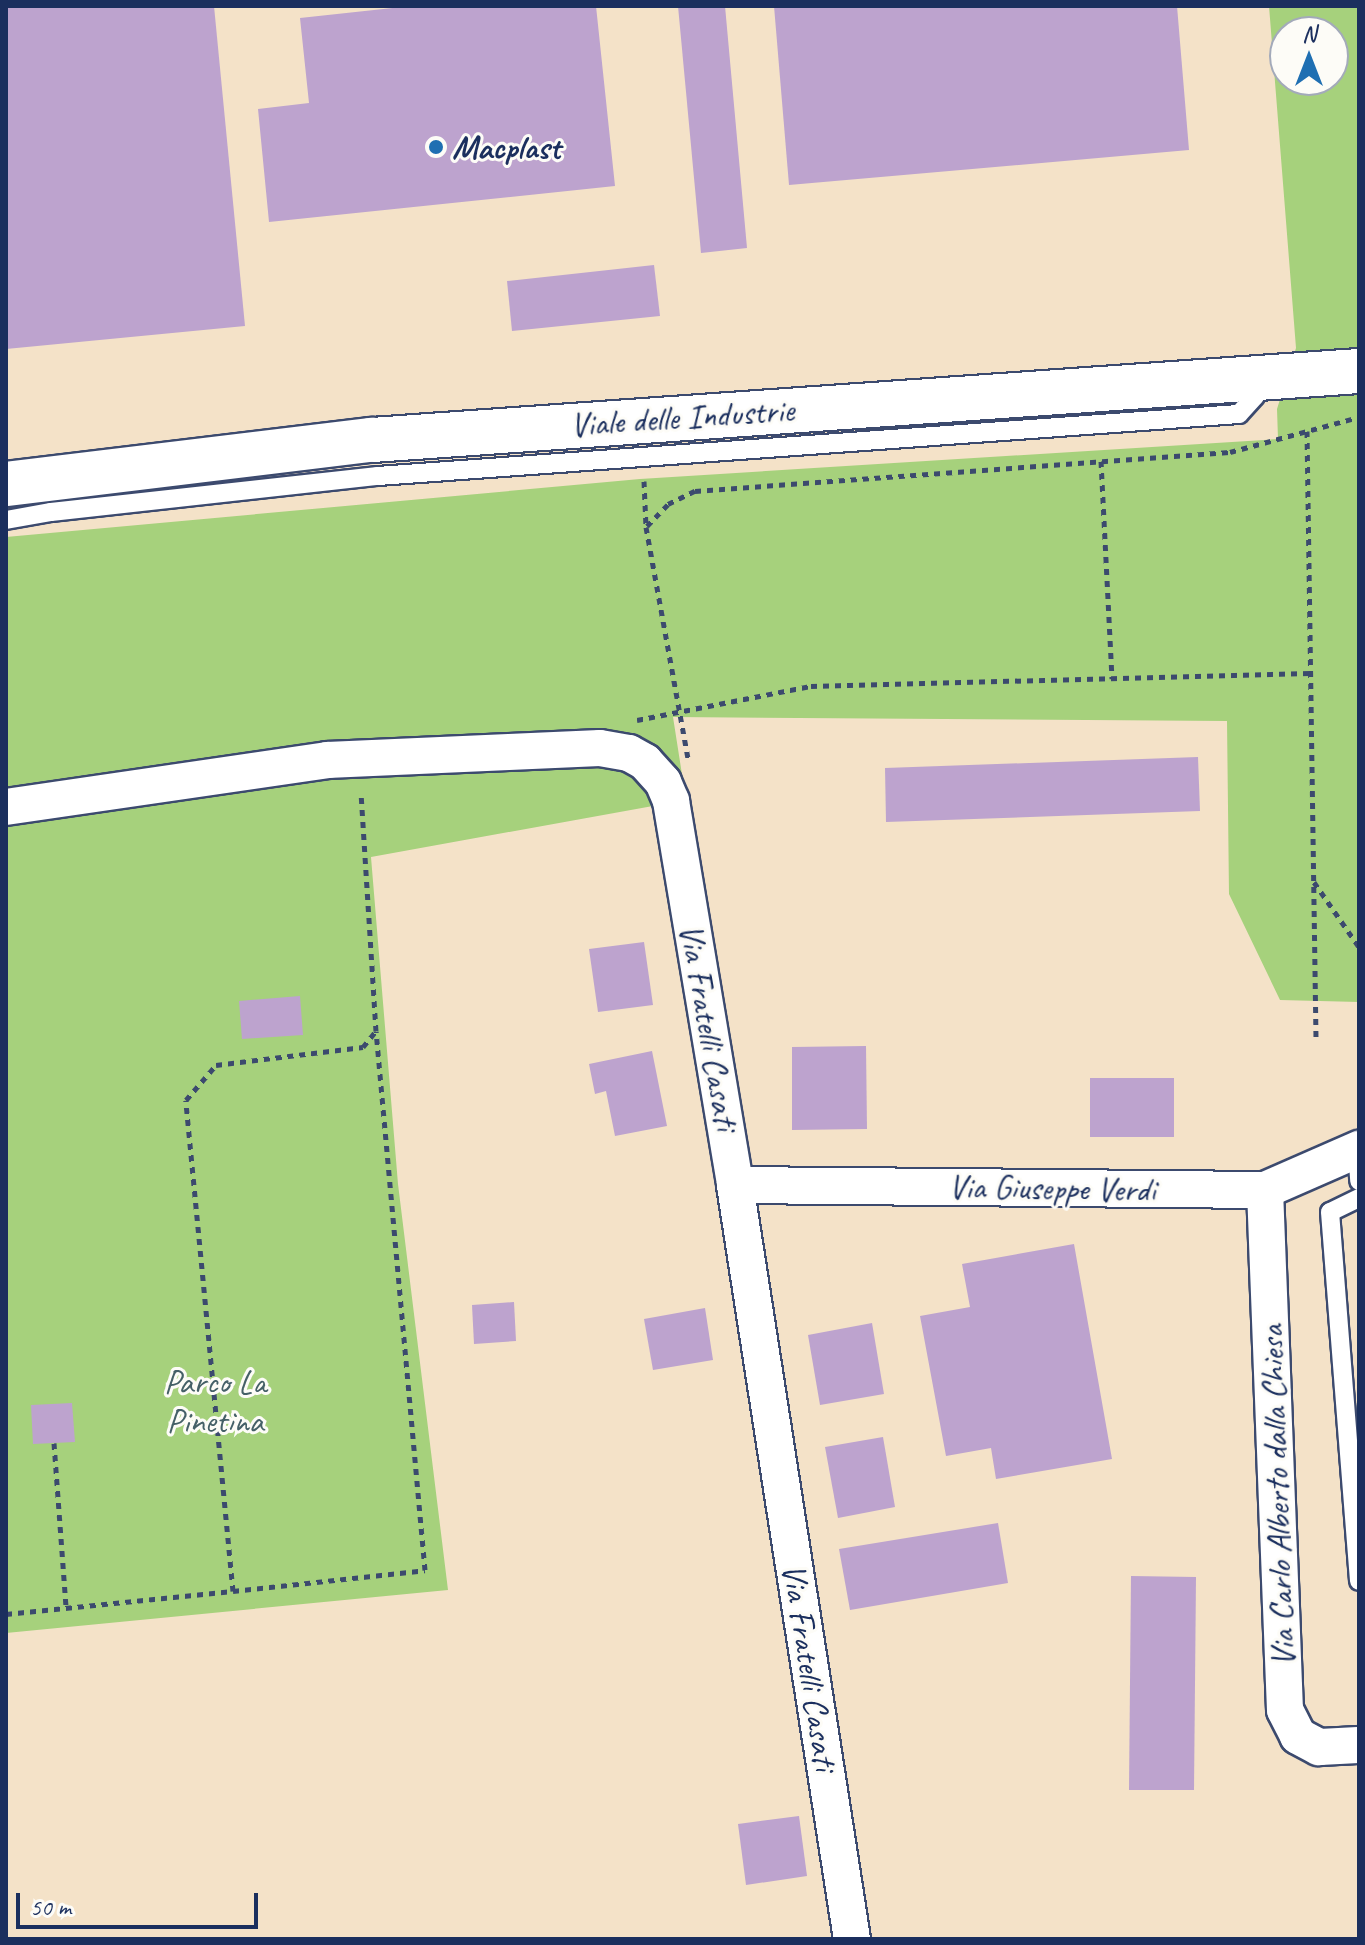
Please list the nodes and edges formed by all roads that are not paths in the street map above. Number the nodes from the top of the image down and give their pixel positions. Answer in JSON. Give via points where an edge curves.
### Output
{"nodes":[{"id":1,"x":1359,"y":371,"type":"edge"},
{"id":2,"x":1258,"y":378,"type":"junction"},
{"id":3,"x":375,"y":458,"type":"junction"},
{"id":4,"x":6,"y":484,"type":"edge"},
{"id":5,"x":6,"y":520,"type":"edge"},
{"id":6,"x":6,"y":807,"type":"edge"},
{"id":7,"x":1358,"y":1160,"type":"edge"},
{"id":8,"x":735,"y":1185,"type":"junction"},
{"id":9,"x":1265,"y":1190,"type":"junction"},
{"id":10,"x":1359,"y":1198,"type":"edge"},
{"id":11,"x":1359,"y":1581,"type":"edge"},
{"id":12,"x":1359,"y":1745,"type":"edge"},
{"id":13,"x":852,"y":1939,"type":"edge"}],
"edges":[{"from":1,"to":2,"type":"street","name":"Viale delle Industrie"},
{"from":2,"to":3,"type":"street","name":"Viale delle Industrie"},
{"from":2,"to":3,"type":"lane","via":[[1255,396],[1239,414],[643,456]]},
{"from":3,"to":4,"type":"street","name":"Viale delle Industrie"},
{"from":3,"to":5,"type":"lane"},
{"from":6,"to":8,"type":"street","name":"Via Fratelli Casati","via":[[327,760],[614,748],[645,762],[671,801]]},
{"from":7,"to":9,"type":"street","name":"Via Giuseppe Verdi"},
{"from":8,"to":9,"type":"street","name":"Via Giuseppe Verdi"},
{"from":8,"to":13,"type":"street","name":"Via Fratelli Casati"},
{"from":9,"to":12,"type":"street","name":"Via Carlo Alberto dalla Chiesa","via":[[1285,1710],[1298,1736],[1319,1747]]},
{"from":10,"to":11,"type":"lane","via":[[1330,1212]]}]}
